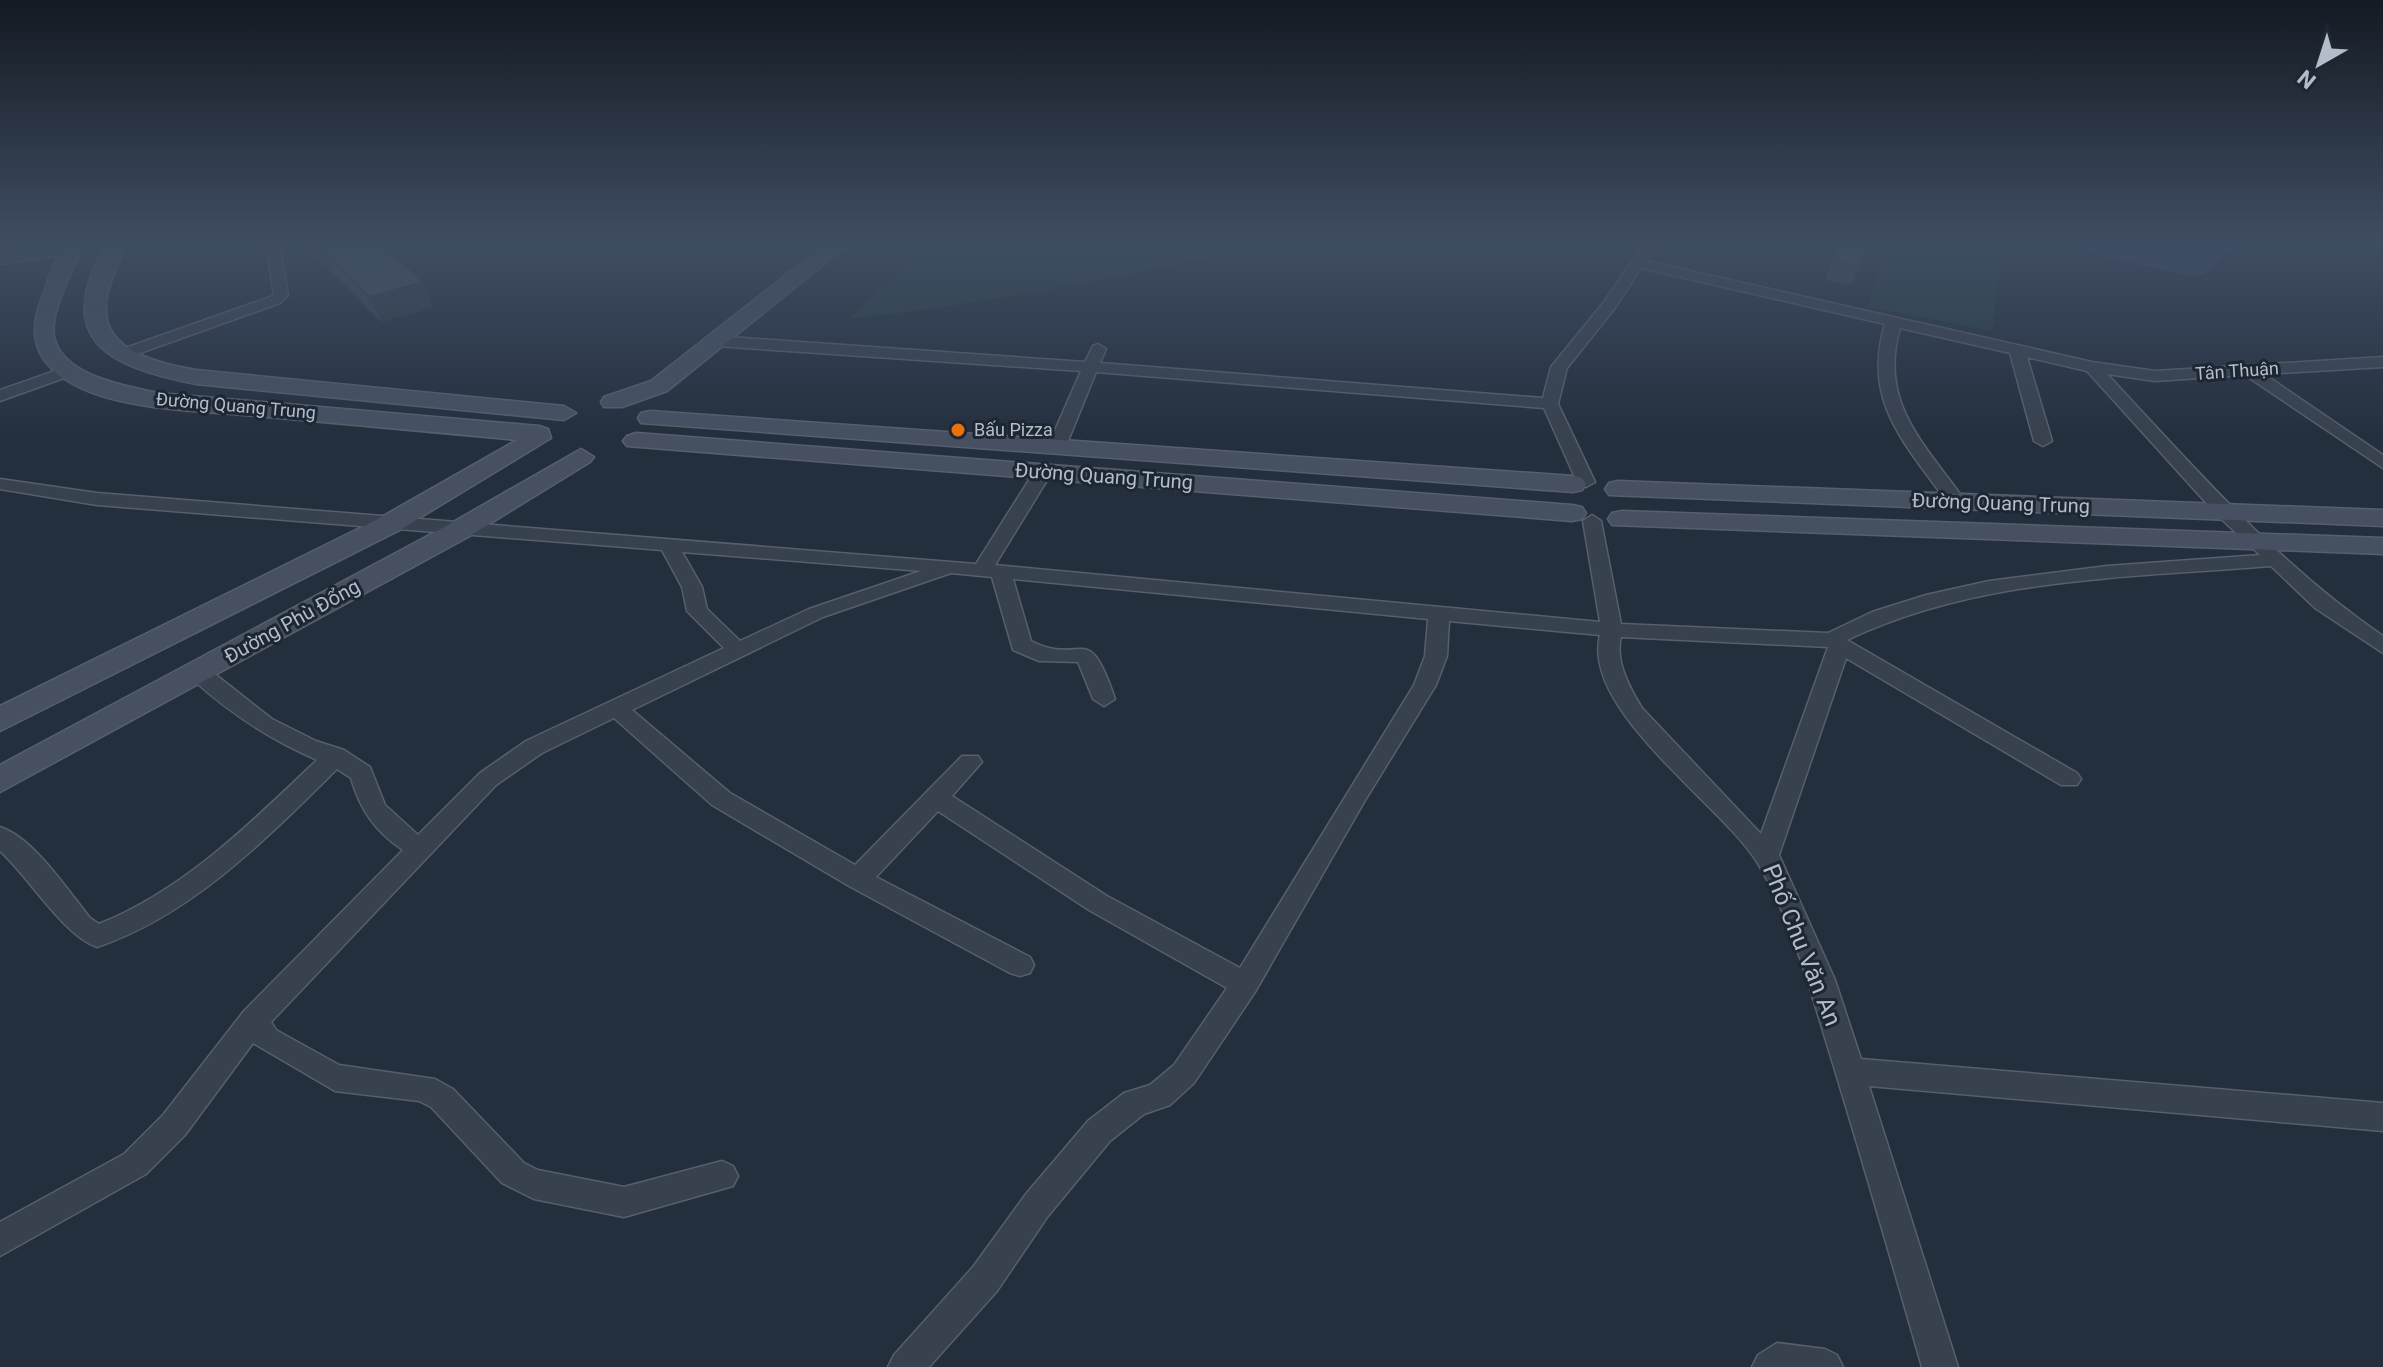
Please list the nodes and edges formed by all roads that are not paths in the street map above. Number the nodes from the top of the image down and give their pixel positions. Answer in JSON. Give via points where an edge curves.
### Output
{"nodes":[{"id":1,"x":49,"y":307,"type":"edge"},
{"id":2,"x":95,"y":307,"type":"edge"},
{"id":3,"x":256,"y":307,"type":"edge"},
{"id":4,"x":759,"y":307,"type":"edge"},
{"id":5,"x":1606,"y":307,"type":"edge"},
{"id":6,"x":1831,"y":307,"type":"edge"},
{"id":7,"x":1894,"y":321,"type":"junction"},
{"id":8,"x":716,"y":341,"type":"junction"},
{"id":9,"x":1098,"y":349,"type":"dead end"},
{"id":10,"x":2017,"y":350,"type":"junction"},
{"id":11,"x":123,"y":354,"type":"junction"},
{"id":12,"x":2383,"y":362,"type":"edge"},
{"id":13,"x":2092,"y":367,"type":"junction"},
{"id":14,"x":1090,"y":370,"type":"junction"},
{"id":15,"x":69,"y":371,"type":"junction"},
{"id":16,"x":2249,"y":371,"type":"junction"},
{"id":17,"x":659,"y":386,"type":"junction"},
{"id":18,"x":0,"y":396,"type":"edge"},
{"id":19,"x":613,"y":402,"type":"junction"},
{"id":20,"x":1550,"y":404,"type":"junction"},
{"id":21,"x":564,"y":413,"type":"junction"},
{"id":22,"x":648,"y":415,"type":"junction"},
{"id":23,"x":538,"y":436,"type":"junction"},
{"id":24,"x":636,"y":441,"type":"junction"},
{"id":25,"x":2043,"y":441,"type":"dead end"},
{"id":26,"x":1057,"y":446,"type":"junction"},
{"id":27,"x":598,"y":454,"type":"junction"},
{"id":28,"x":2383,"y":463,"type":"edge"},
{"id":29,"x":1043,"y":472,"type":"junction"},
{"id":30,"x":1580,"y":483,"type":"junction"},
{"id":31,"x":0,"y":484,"type":"edge"},
{"id":32,"x":1618,"y":489,"type":"junction"},
{"id":33,"x":1956,"y":501,"type":"junction"},
{"id":34,"x":2225,"y":512,"type":"junction"},
{"id":35,"x":1582,"y":517,"type":"junction"},
{"id":36,"x":2383,"y":518,"type":"edge"},
{"id":37,"x":1622,"y":519,"type":"junction"},
{"id":38,"x":388,"y":525,"type":"junction"},
{"id":39,"x":458,"y":531,"type":"junction"},
{"id":40,"x":671,"y":546,"type":"junction"},
{"id":41,"x":2383,"y":546,"type":"edge"},
{"id":42,"x":2266,"y":550,"type":"junction"},
{"id":43,"x":949,"y":567,"type":"junction"},
{"id":44,"x":991,"y":571,"type":"junction"},
{"id":45,"x":1439,"y":613,"type":"junction"},
{"id":46,"x":1612,"y":630,"type":"junction"},
{"id":47,"x":1835,"y":643,"type":"junction"},
{"id":48,"x":2383,"y":646,"type":"edge"},
{"id":49,"x":740,"y":652,"type":"junction"},
{"id":50,"x":198,"y":672,"type":"junction"},
{"id":51,"x":1104,"y":699,"type":"dead end"},
{"id":52,"x":616,"y":708,"type":"junction"},
{"id":53,"x":0,"y":720,"type":"edge"},
{"id":54,"x":336,"y":756,"type":"junction"},
{"id":55,"x":970,"y":762,"type":"dead end"},
{"id":56,"x":2069,"y":779,"type":"dead end"},
{"id":57,"x":0,"y":780,"type":"edge"},
{"id":58,"x":934,"y":796,"type":"junction"},
{"id":59,"x":0,"y":836,"type":"edge"},
{"id":60,"x":420,"y":849,"type":"junction"},
{"id":61,"x":1766,"y":855,"type":"junction"},
{"id":62,"x":858,"y":879,"type":"junction"},
{"id":63,"x":1020,"y":965,"type":"dead end"},
{"id":64,"x":1245,"y":984,"type":"junction"},
{"id":65,"x":254,"y":1020,"type":"junction"},
{"id":66,"x":1850,"y":1071,"type":"junction"},
{"id":67,"x":2383,"y":1117,"type":"edge"},
{"id":68,"x":722,"y":1176,"type":"dead end"},
{"id":69,"x":0,"y":1240,"type":"edge"},
{"id":70,"x":906,"y":1367,"type":"edge"},
{"id":71,"x":1770,"y":1367,"type":"edge"},
{"id":72,"x":1825,"y":1367,"type":"edge"},
{"id":73,"x":1940,"y":1367,"type":"edge"}],
"edges":[{"from":1,"to":15,"type":"main road","name":"Đường Quang Trung","via":[[43,335],[50,352]]},
{"from":2,"to":11,"type":"main road","name":"Đường Quang Trung","via":[[102,338]]},
{"from":3,"to":11,"type":"street"},
{"from":4,"to":8,"type":"main road"},
{"from":5,"to":20,"type":"street","via":[[1559,367]]},
{"from":6,"to":7,"type":"street","name":"Tân Thuận"},
{"from":7,"to":10,"type":"street","name":"Tân Thuận"},
{"from":7,"to":33,"type":"street","via":[[1884,345],[1886,396],[1902,428]]},
{"from":8,"to":14,"type":"street"},
{"from":8,"to":17,"type":"main road"},
{"from":9,"to":14,"type":"street"},
{"from":10,"to":13,"type":"street","name":"Tân Thuận"},
{"from":10,"to":25,"type":"street"},
{"from":11,"to":21,"type":"main road","name":"Đường Quang Trung","via":[[196,377]]},
{"from":12,"to":16,"type":"street","name":"Tân Thuận"},
{"from":13,"to":16,"type":"street","name":"Tân Thuận","via":[[2155,376]]},
{"from":13,"to":34,"type":"street"},
{"from":14,"to":20,"type":"street"},
{"from":14,"to":26,"type":"street"},
{"from":15,"to":18,"type":"street"},
{"from":15,"to":23,"type":"main road","name":"Đường Quang Trung","via":[[93,385],[158,400]]},
{"from":16,"to":28,"type":"street"},
{"from":17,"to":19,"type":"main road"},
{"from":17,"to":22,"type":"main road"},
{"from":19,"to":21,"type":"main road"},
{"from":19,"to":22,"type":"main road","name":"Đường Quang Trung","via":[[633,405]]},
{"from":20,"to":30,"type":"street"},
{"from":21,"to":23,"type":"main road","name":"Đường Phù Đổng"},
{"from":22,"to":24,"type":"main road","via":[[648,429]]},
{"from":22,"to":26,"type":"main road","name":"Đường Quang Trung"},
{"from":23,"to":27,"type":"main road","via":[[550,452]]},
{"from":23,"to":38,"type":"main road","name":"Đường Phù Đổng"},
{"from":24,"to":27,"type":"main road","name":"Đường Phù Đổng"},
{"from":24,"to":29,"type":"main road","name":"Đường Quang Trung"},
{"from":26,"to":30,"type":"main road","name":"Đường Quang Trung"},
{"from":27,"to":39,"type":"main road","name":"Đường Phù Đổng"},
{"from":29,"to":35,"type":"main road","name":"Đường Quang Trung"},
{"from":29,"to":44,"type":"street"},
{"from":30,"to":32,"type":"main road","name":"Đường Quang Trung"},
{"from":30,"to":35,"type":"main road","via":[[1564,489],[1560,499]]},
{"from":31,"to":38,"type":"street","via":[[97,499]]},
{"from":32,"to":33,"type":"main road","name":"Đường Quang Trung"},
{"from":32,"to":37,"type":"main road","via":[[1634,505]]},
{"from":33,"to":34,"type":"main road","name":"Đường Quang Trung"},
{"from":34,"to":36,"type":"main road","name":"Đường Quang Trung"},
{"from":34,"to":42,"type":"street"},
{"from":35,"to":37,"type":"main road","name":"Đường Quang Trung"},
{"from":35,"to":46,"type":"street","name":"Phố Chu Văn An"},
{"from":37,"to":42,"type":"main road","name":"Đường Quang Trung"},
{"from":38,"to":39,"type":"street"},
{"from":38,"to":53,"type":"main road","name":"Đường Phù Đổng"},
{"from":39,"to":40,"type":"street"},
{"from":39,"to":50,"type":"main road","name":"Đường Phù Đổng"},
{"from":40,"to":43,"type":"street"},
{"from":40,"to":49,"type":"street","via":[[692,587],[697,611]]},
{"from":41,"to":42,"type":"main road","name":"Đường Quang Trung"},
{"from":42,"to":47,"type":"street","via":[[1993,586],[1861,622]]},
{"from":42,"to":48,"type":"street","via":[[2322,604]]},
{"from":43,"to":44,"type":"street"},
{"from":43,"to":49,"type":"street","via":[[816,613]]},
{"from":44,"to":45,"type":"street"},
{"from":44,"to":51,"type":"street","via":[[1021,645],[1039,654],[1084,655]]},
{"from":45,"to":46,"type":"street"},
{"from":45,"to":64,"type":"street","via":[[1436,656],[1425,685]]},
{"from":46,"to":47,"type":"street"},
{"from":46,"to":61,"type":"street","name":"Phố Chu Văn An","via":[[1607,650],[1634,713]]},
{"from":47,"to":56,"type":"street"},
{"from":47,"to":61,"type":"street"},
{"from":49,"to":52,"type":"street"},
{"from":50,"to":54,"type":"street","via":[[229,701],[289,738]]},
{"from":50,"to":57,"type":"main road","name":"Đường Phù Đổng"},
{"from":52,"to":60,"type":"street","via":[[534,747],[488,779]]},
{"from":52,"to":62,"type":"street","via":[[721,799]]},
{"from":54,"to":59,"type":"street","via":[[205,872],[167,900],[97,936],[81,926],[43,877]]},
{"from":54,"to":60,"type":"street","via":[[362,773],[369,803],[389,829]]},
{"from":55,"to":58,"type":"street"},
{"from":58,"to":62,"type":"street"},
{"from":58,"to":64,"type":"street","via":[[1098,903]]},
{"from":60,"to":65,"type":"street"},
{"from":61,"to":66,"type":"street","name":"Phố Chu Văn An","via":[[1821,980]]},
{"from":62,"to":63,"type":"street"},
{"from":64,"to":70,"type":"street","via":[[1184,1074],[1159,1096],[1135,1103],[1099,1131],[985,1279]]},
{"from":65,"to":68,"type":"street","via":[[266,1039],[335,1078],[424,1088],[442,1098],[513,1173],[534,1184],[624,1202]]},
{"from":65,"to":69,"type":"street","via":[[174,1125],[135,1164]]},
{"from":66,"to":67,"type":"street"},
{"from":66,"to":73,"type":"street","name":"Phố Chu Văn An"},
{"from":71,"to":72,"type":"street","via":[[1777,1361]]}]}
